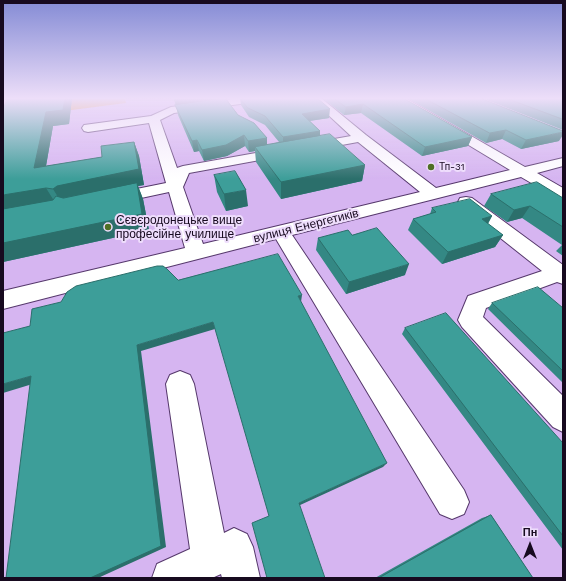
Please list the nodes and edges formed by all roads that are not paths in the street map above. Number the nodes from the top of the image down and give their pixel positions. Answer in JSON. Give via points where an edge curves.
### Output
{"nodes":[{"id":1,"x":109,"y":125,"type":"edge"},
{"id":2,"x":156,"y":125,"type":"edge"},
{"id":3,"x":345,"y":125,"type":"edge"},
{"id":4,"x":444,"y":125,"type":"edge"},
{"id":5,"x":88,"y":128,"type":"dead end"},
{"id":6,"x":360,"y":138,"type":"junction"},
{"id":7,"x":563,"y":162,"type":"edge"},
{"id":8,"x":524,"y":172,"type":"junction"},
{"id":9,"x":176,"y":186,"type":"junction"},
{"id":10,"x":442,"y":192,"type":"junction"},
{"id":11,"x":563,"y":195,"type":"edge"},
{"id":12,"x":102,"y":201,"type":"edge"},
{"id":13,"x":281,"y":232,"type":"junction"},
{"id":14,"x":196,"y":253,"type":"junction"},
{"id":15,"x":561,"y":275,"type":"edge"},
{"id":16,"x":3,"y":300,"type":"edge"},
{"id":17,"x":180,"y":384,"type":"dead end"},
{"id":18,"x":563,"y":417,"type":"edge"},
{"id":19,"x":452,"y":502,"type":"dead end"},
{"id":20,"x":210,"y":559,"type":"junction"},
{"id":21,"x":171,"y":578,"type":"edge"},
{"id":22,"x":241,"y":578,"type":"edge"}],
"edges":[{"from":1,"to":5,"type":"street"},
{"from":2,"to":9,"type":"street"},
{"from":3,"to":6,"type":"street"},
{"from":4,"to":8,"type":"street"},
{"from":6,"to":9,"type":"street","via":[[273,146],[183,170]]},
{"from":6,"to":10,"type":"street"},
{"from":7,"to":8,"type":"street","name":"вулиця Енергетиків"},
{"from":8,"to":10,"type":"street","name":"вулиця Енергетиків"},
{"from":8,"to":11,"type":"street"},
{"from":9,"to":12,"type":"street"},
{"from":9,"to":14,"type":"street"},
{"from":10,"to":13,"type":"street","name":"вулиця Енергетиків"},
{"from":10,"to":15,"type":"street"},
{"from":13,"to":14,"type":"street","name":"вулиця Енергетиків"},
{"from":13,"to":19,"type":"street"},
{"from":14,"to":16,"type":"street","name":"вулиця Енергетиків"},
{"from":15,"to":18,"type":"street","via":[[476,302],[470,320]]},
{"from":17,"to":20,"type":"street"},
{"from":20,"to":21,"type":"street"},
{"from":20,"to":22,"type":"street","via":[[234,547]]}]}
